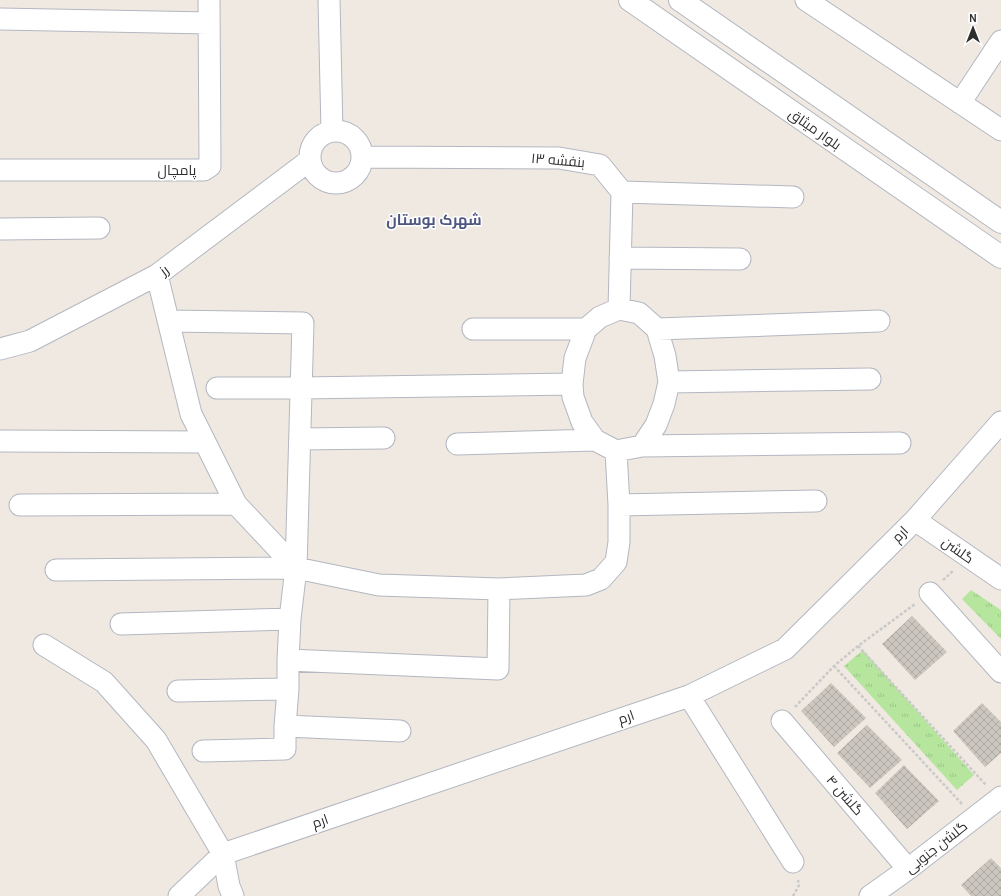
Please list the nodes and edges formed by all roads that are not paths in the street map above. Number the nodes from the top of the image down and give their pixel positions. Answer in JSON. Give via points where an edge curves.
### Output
{"nodes":[{"id":1,"x":209,"y":0,"type":"edge"},
{"id":2,"x":329,"y":0,"type":"edge"},
{"id":3,"x":630,"y":0,"type":"edge"},
{"id":4,"x":680,"y":0,"type":"edge"},
{"id":5,"x":806,"y":0,"type":"edge"},
{"id":6,"x":0,"y":19,"type":"edge"},
{"id":7,"x":209,"y":23,"type":"junction"},
{"id":8,"x":1001,"y":41,"type":"edge"},
{"id":9,"x":960,"y":103,"type":"junction"},
{"id":10,"x":1001,"y":130,"type":"edge"},
{"id":11,"x":332,"y":132,"type":"junction"},
{"id":12,"x":363,"y":157,"type":"junction"},
{"id":13,"x":310,"y":160,"type":"junction"},
{"id":14,"x":0,"y":170,"type":"edge"},
{"id":15,"x":622,"y":192,"type":"junction"},
{"id":16,"x":793,"y":197,"type":"dead end"},
{"id":17,"x":1001,"y":222,"type":"edge"},
{"id":18,"x":99,"y":228,"type":"dead end"},
{"id":19,"x":0,"y":229,"type":"edge"},
{"id":20,"x":1001,"y":257,"type":"edge"},
{"id":21,"x":620,"y":258,"type":"junction"},
{"id":22,"x":740,"y":259,"type":"dead end"},
{"id":23,"x":157,"y":275,"type":"junction"},
{"id":24,"x":619,"y":309,"type":"junction"},
{"id":25,"x":169,"y":321,"type":"junction"},
{"id":26,"x":879,"y":321,"type":"dead end"},
{"id":27,"x":473,"y":329,"type":"dead end"},
{"id":28,"x":586,"y":329,"type":"junction"},
{"id":29,"x":657,"y":329,"type":"junction"},
{"id":30,"x":0,"y":349,"type":"edge"},
{"id":31,"x":870,"y":380,"type":"dead end"},
{"id":32,"x":669,"y":382,"type":"junction"},
{"id":33,"x":572,"y":384,"type":"junction"},
{"id":34,"x":217,"y":388,"type":"dead end"},
{"id":35,"x":301,"y":388,"type":"junction"},
{"id":36,"x":1001,"y":422,"type":"edge"},
{"id":37,"x":384,"y":438,"type":"dead end"},
{"id":38,"x":300,"y":439,"type":"junction"},
{"id":39,"x":595,"y":440,"type":"junction"},
{"id":40,"x":0,"y":441,"type":"edge"},
{"id":41,"x":205,"y":442,"type":"junction"},
{"id":42,"x":900,"y":443,"type":"dead end"},
{"id":43,"x":457,"y":444,"type":"dead end"},
{"id":44,"x":642,"y":446,"type":"junction"},
{"id":45,"x":616,"y":451,"type":"junction"},
{"id":46,"x":816,"y":501,"type":"dead end"},
{"id":47,"x":236,"y":504,"type":"junction"},
{"id":48,"x":20,"y":505,"type":"dead end"},
{"id":49,"x":619,"y":505,"type":"junction"},
{"id":50,"x":915,"y":520,"type":"junction"},
{"id":51,"x":296,"y":568,"type":"junction"},
{"id":52,"x":56,"y":570,"type":"dead end"},
{"id":53,"x":1001,"y":579,"type":"edge"},
{"id":54,"x":499,"y":589,"type":"junction"},
{"id":55,"x":930,"y":593,"type":"road end"},
{"id":56,"x":290,"y":619,"type":"junction"},
{"id":57,"x":121,"y":624,"type":"dead end"},
{"id":58,"x":44,"y":645,"type":"dead end"},
{"id":59,"x":288,"y":660,"type":"junction"},
{"id":60,"x":1001,"y":672,"type":"edge"},
{"id":61,"x":288,"y":689,"type":"junction"},
{"id":62,"x":178,"y":691,"type":"dead end"},
{"id":63,"x":689,"y":696,"type":"junction"},
{"id":64,"x":782,"y":721,"type":"road end"},
{"id":65,"x":285,"y":726,"type":"junction"},
{"id":66,"x":400,"y":731,"type":"dead end"},
{"id":67,"x":203,"y":751,"type":"dead end"},
{"id":68,"x":999,"y":802,"type":"edge"},
{"id":69,"x":223,"y":854,"type":"junction"},
{"id":70,"x":793,"y":862,"type":"dead end"},
{"id":71,"x":908,"y":869,"type":"junction"},
{"id":72,"x":180,"y":896,"type":"edge"},
{"id":73,"x":234,"y":896,"type":"edge"},
{"id":74,"x":870,"y":896,"type":"edge"}],
"edges":[{"from":1,"to":7,"type":"street","name":"پامچال"},
{"from":2,"to":11,"type":"street"},
{"from":3,"to":20,"type":"street","name":"بلوار میثاق"},
{"from":4,"to":17,"type":"street","name":"بلوار میثاق"},
{"from":5,"to":9,"type":"street"},
{"from":6,"to":7,"type":"street"},
{"from":7,"to":14,"type":"street","name":"پامچال","via":[[210,166],[204,170]]},
{"from":8,"to":9,"type":"street"},
{"from":9,"to":10,"type":"street"},
{"from":11,"to":12,"type":"street","via":[[350,134],[360,144]]},
{"from":11,"to":13,"type":"street","via":[[323,134],[313,145]]},
{"from":12,"to":13,"type":"street","via":[[358,172],[346,182],[330,183],[316,174]]},
{"from":12,"to":15,"type":"street","name":"بنفشه ۱۳","via":[[559,158],[600,165]]},
{"from":13,"to":23,"type":"street","name":"رز"},
{"from":15,"to":16,"type":"street"},
{"from":15,"to":21,"type":"street"},
{"from":18,"to":19,"type":"street"},
{"from":21,"to":22,"type":"street"},
{"from":21,"to":24,"type":"street"},
{"from":23,"to":25,"type":"street"},
{"from":23,"to":30,"type":"street","name":"رز","via":[[30,340]]},
{"from":24,"to":28,"type":"street","via":[[600,317]]},
{"from":24,"to":29,"type":"street","via":[[639,313]]},
{"from":25,"to":35,"type":"street","via":[[303,323]]},
{"from":25,"to":41,"type":"street","via":[[191,414]]},
{"from":26,"to":29,"type":"street"},
{"from":27,"to":28,"type":"street"},
{"from":28,"to":33,"type":"street","via":[[575,358]]},
{"from":29,"to":32,"type":"street"},
{"from":31,"to":32,"type":"street"},
{"from":32,"to":44,"type":"street","via":[[656,425]]},
{"from":33,"to":35,"type":"street"},
{"from":33,"to":39,"type":"street","via":[[573,397],[582,422]]},
{"from":34,"to":35,"type":"street"},
{"from":35,"to":38,"type":"street"},
{"from":36,"to":50,"type":"street","name":"ارم"},
{"from":37,"to":38,"type":"street"},
{"from":38,"to":51,"type":"street"},
{"from":39,"to":43,"type":"street"},
{"from":39,"to":45,"type":"street"},
{"from":40,"to":41,"type":"street"},
{"from":41,"to":47,"type":"street"},
{"from":42,"to":44,"type":"street"},
{"from":44,"to":45,"type":"street"},
{"from":45,"to":49,"type":"street"},
{"from":46,"to":49,"type":"street"},
{"from":47,"to":48,"type":"street"},
{"from":47,"to":51,"type":"street"},
{"from":49,"to":54,"type":"street","via":[[616,562],[601,579],[586,586]]},
{"from":50,"to":53,"type":"street","name":"گلشن"},
{"from":50,"to":63,"type":"street","name":"ارم","via":[[785,649]]},
{"from":51,"to":52,"type":"street"},
{"from":51,"to":54,"type":"street","via":[[379,585]]},
{"from":51,"to":56,"type":"street"},
{"from":54,"to":59,"type":"street","via":[[498,669]]},
{"from":55,"to":60,"type":"street"},
{"from":56,"to":57,"type":"street"},
{"from":56,"to":59,"type":"street"},
{"from":58,"to":69,"type":"street","via":[[104,682],[156,740]]},
{"from":59,"to":61,"type":"street"},
{"from":61,"to":62,"type":"street"},
{"from":61,"to":65,"type":"street"},
{"from":63,"to":69,"type":"street","name":"ارم"},
{"from":63,"to":70,"type":"street"},
{"from":64,"to":71,"type":"street","name":"گلشن ۴"},
{"from":65,"to":66,"type":"street"},
{"from":65,"to":67,"type":"street","via":[[285,749]]},
{"from":68,"to":71,"type":"street","name":"گلشن جنوبی"},
{"from":69,"to":72,"type":"street","name":"ارم"},
{"from":69,"to":73,"type":"street","via":[[229,886]]},
{"from":71,"to":74,"type":"street","name":"گلشن جنوبی"}]}
